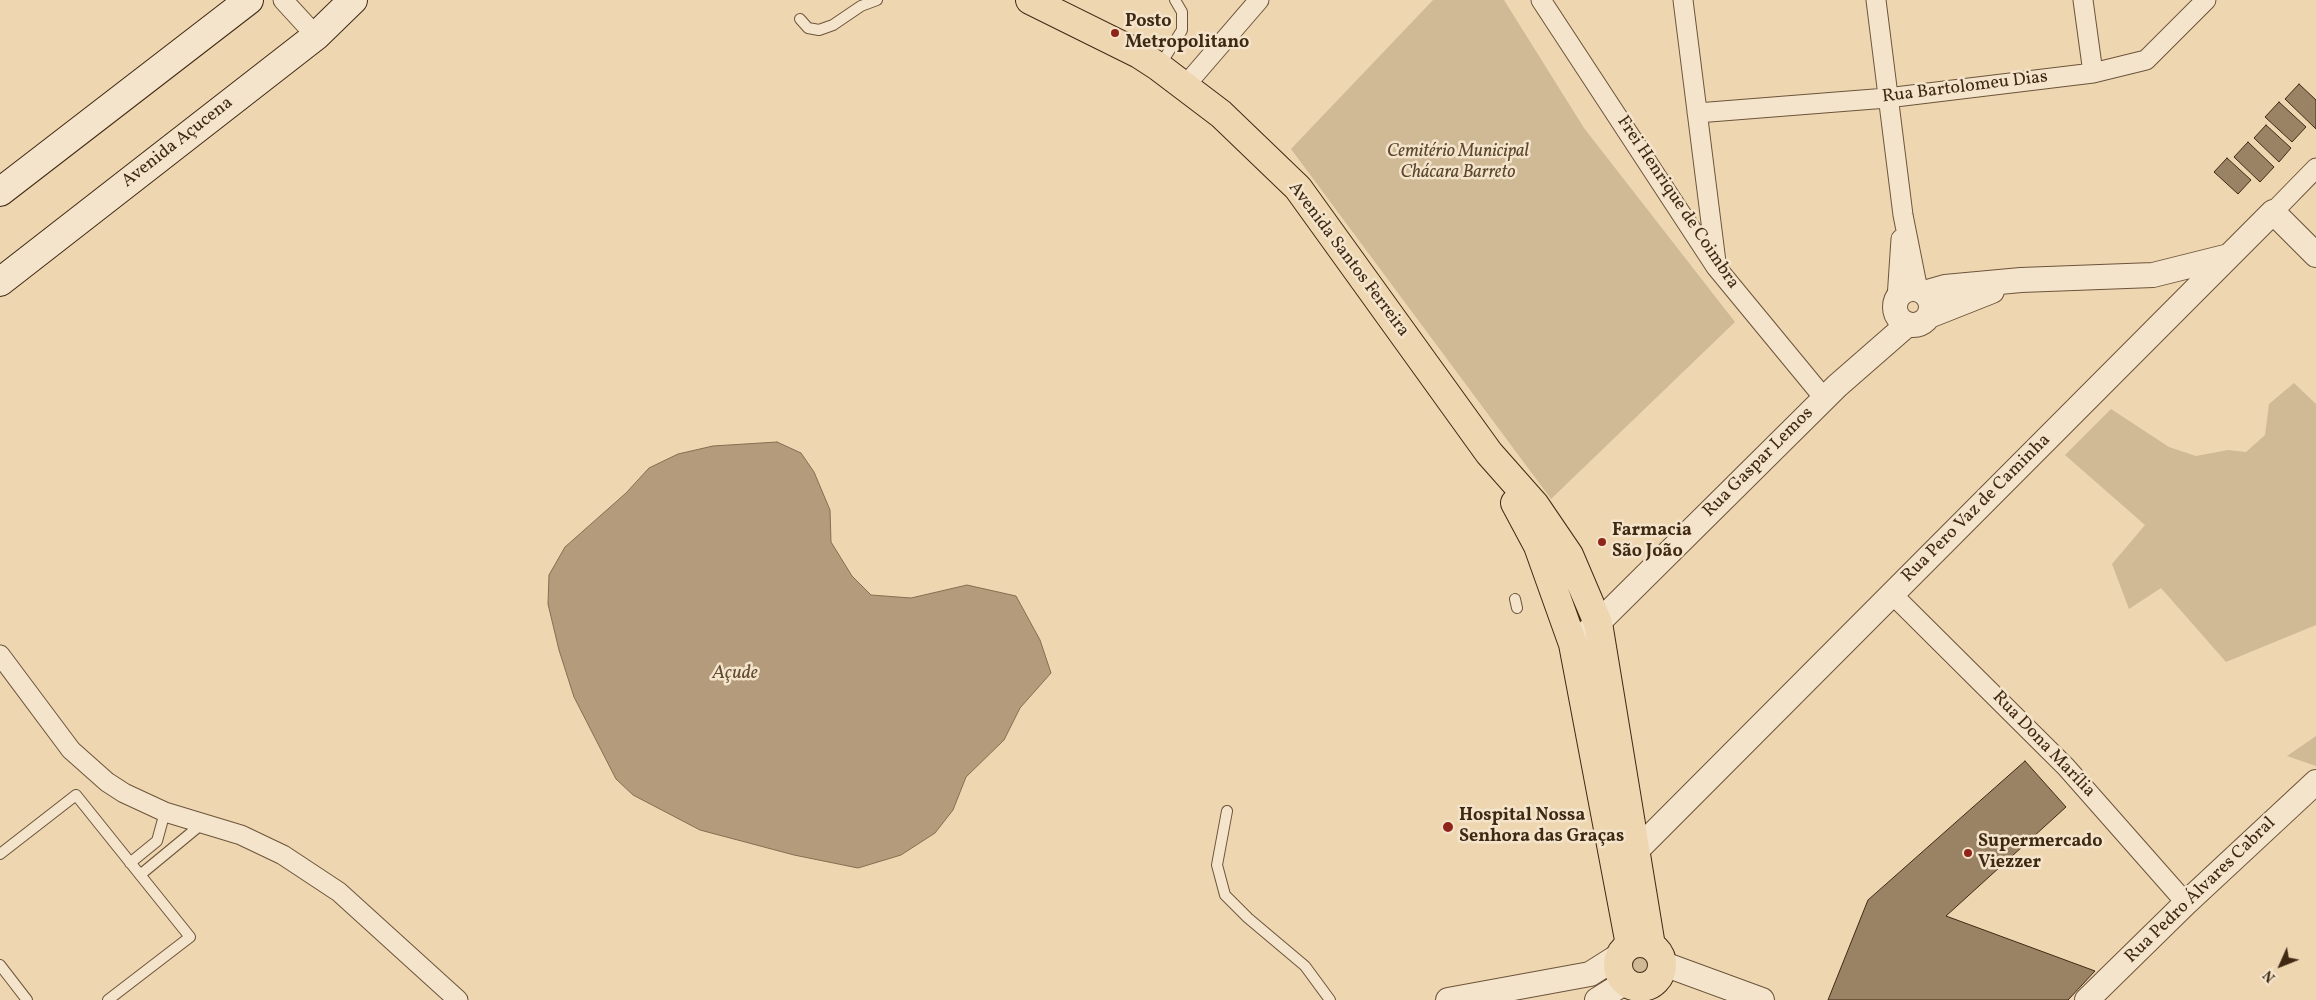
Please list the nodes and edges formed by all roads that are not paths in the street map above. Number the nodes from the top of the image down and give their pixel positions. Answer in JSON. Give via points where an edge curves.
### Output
{"nodes":[{"id":1,"x":250,"y":0,"type":"edge"},
{"id":2,"x":284,"y":0,"type":"edge"},
{"id":3,"x":353,"y":0,"type":"edge"},
{"id":4,"x":877,"y":0,"type":"edge"},
{"id":5,"x":1030,"y":0,"type":"edge"},
{"id":6,"x":1175,"y":0,"type":"edge"},
{"id":7,"x":1259,"y":0,"type":"edge"},
{"id":8,"x":1541,"y":0,"type":"edge"},
{"id":9,"x":1683,"y":0,"type":"edge"},
{"id":10,"x":1876,"y":0,"type":"edge"},
{"id":11,"x":2083,"y":0,"type":"edge"},
{"id":12,"x":2206,"y":0,"type":"edge"},
{"id":13,"x":800,"y":19,"type":"dead end"},
{"id":14,"x":316,"y":36,"type":"junction"},
{"id":15,"x":1159,"y":67,"type":"junction"},
{"id":16,"x":2093,"y":73,"type":"junction"},
{"id":17,"x":1184,"y":87,"type":"junction"},
{"id":18,"x":1887,"y":98,"type":"junction"},
{"id":19,"x":1697,"y":113,"type":"junction"},
{"id":20,"x":2316,"y":168,"type":"edge"},
{"id":21,"x":0,"y":192,"type":"edge"},
{"id":22,"x":2273,"y":212,"type":"junction"},
{"id":23,"x":2230,"y":255,"type":"junction"},
{"id":24,"x":2316,"y":255,"type":"edge"},
{"id":25,"x":1716,"y":267,"type":"junction"},
{"id":26,"x":0,"y":282,"type":"edge"},
{"id":27,"x":1912,"y":306,"type":"junction"},
{"id":28,"x":1831,"y":392,"type":"junction"},
{"id":29,"x":1488,"y":453,"type":"junction"},
{"id":30,"x":1892,"y":594,"type":"junction"},
{"id":31,"x":1598,"y":623,"type":"junction"},
{"id":32,"x":1573,"y":644,"type":"junction"},
{"id":33,"x":0,"y":655,"type":"edge"},
{"id":34,"x":2316,"y":782,"type":"edge"},
{"id":35,"x":1227,"y":811,"type":"dead end"},
{"id":36,"x":165,"y":812,"type":"junction"},
{"id":37,"x":204,"y":822,"type":"junction"},
{"id":38,"x":1637,"y":850,"type":"junction"},
{"id":39,"x":0,"y":854,"type":"edge"},
{"id":40,"x":130,"y":863,"type":"junction"},
{"id":41,"x":140,"y":875,"type":"junction"},
{"id":42,"x":2186,"y":903,"type":"junction"},
{"id":43,"x":0,"y":964,"type":"edge"},
{"id":44,"x":1641,"y":973,"type":"edge"},
{"id":45,"x":27,"y":1000,"type":"edge"},
{"id":46,"x":108,"y":1000,"type":"edge"},
{"id":47,"x":458,"y":1000,"type":"edge"},
{"id":48,"x":1330,"y":1000,"type":"edge"},
{"id":49,"x":1448,"y":1000,"type":"edge"},
{"id":50,"x":1597,"y":1000,"type":"edge"},
{"id":51,"x":1762,"y":1000,"type":"edge"},
{"id":52,"x":2088,"y":1000,"type":"edge"}],
"edges":[{"from":1,"to":21,"type":"main road"},
{"from":2,"to":14,"type":"street"},
{"from":3,"to":14,"type":"main road","name":"Avenida Açucena"},
{"from":4,"to":13,"type":"lane","via":[[820,30],[808,28]]},
{"from":5,"to":15,"type":"main road","name":"Avenida Santos Ferreira","via":[[1060,10]]},
{"from":6,"to":15,"type":"lane","via":[[1182,12],[1182,30]]},
{"from":7,"to":17,"type":"street"},
{"from":8,"to":25,"type":"street","name":"Frei Henrique de Coimbra"},
{"from":9,"to":19,"type":"street"},
{"from":10,"to":18,"type":"street"},
{"from":11,"to":16,"type":"street"},
{"from":12,"to":16,"type":"street","name":"Rua Bartolomeu Dias","via":[[2146,60]]},
{"from":14,"to":26,"type":"main road","name":"Avenida Açucena"},
{"from":15,"to":17,"type":"main road","name":"Avenida Santos Ferreira"},
{"from":16,"to":18,"type":"street","name":"Rua Bartolomeu Dias"},
{"from":17,"to":29,"type":"main road","name":"Avenida Santos Ferreira","via":[[1221,114],[1298,188]]},
{"from":18,"to":19,"type":"street","name":"Rua Bartolomeu Dias"},
{"from":18,"to":27,"type":"street"},
{"from":19,"to":25,"type":"street"},
{"from":20,"to":22,"type":"street","name":"Rua Pero Vaz de Caminha"},
{"from":22,"to":23,"type":"street","name":"Rua Pero Vaz de Caminha"},
{"from":22,"to":24,"type":"street"},
{"from":23,"to":27,"type":"street","via":[[2153,275],[2021,280],[1945,287]]},
{"from":23,"to":30,"type":"street","name":"Rua Pero Vaz de Caminha"},
{"from":25,"to":28,"type":"street","name":"Frei Henrique de Coimbra"},
{"from":27,"to":28,"type":"street","name":"Rua Gaspar Lemos"},
{"from":28,"to":31,"type":"street","name":"Rua Gaspar Lemos"},
{"from":29,"to":31,"type":"main road","name":"Avenida Santos Ferreira","via":[[1535,505],[1569,555]]},
{"from":29,"to":32,"type":"main road","name":"Avenida Santos Ferreira","via":[[1538,546]]},
{"from":30,"to":38,"type":"street","name":"Rua Pero Vaz de Caminha"},
{"from":30,"to":42,"type":"street","name":"Rua Dona Marília","via":[[2066,767]]},
{"from":31,"to":32,"type":"street","name":"Rua Gaspar Lemos"},
{"from":31,"to":38,"type":"main road","name":"Avenida Santos Ferreira"},
{"from":32,"to":44,"type":"main road","name":"Avenida Santos Ferreira"},
{"from":33,"to":36,"type":"street","via":[[55,730],[89,768],[124,793]]},
{"from":34,"to":42,"type":"street","name":"Rua Pedro Álvares Cabral"},
{"from":35,"to":48,"type":"lane","via":[[1217,865],[1225,895],[1305,966]]},
{"from":36,"to":37,"type":"street"},
{"from":36,"to":40,"type":"lane","via":[[157,841]]},
{"from":37,"to":41,"type":"lane"},
{"from":37,"to":47,"type":"street","via":[[283,855],[338,892]]},
{"from":38,"to":44,"type":"main road","name":"Avenida Santos Ferreira"},
{"from":39,"to":40,"type":"lane","via":[[76,795]]},
{"from":40,"to":41,"type":"lane"},
{"from":41,"to":46,"type":"lane","via":[[190,937]]},
{"from":42,"to":52,"type":"street","name":"Rua Pedro Álvares Cabral"},
{"from":43,"to":45,"type":"lane"},
{"from":44,"to":49,"type":"street","via":[[1590,974]]},
{"from":44,"to":50,"type":"street"},
{"from":44,"to":51,"type":"street"}]}
